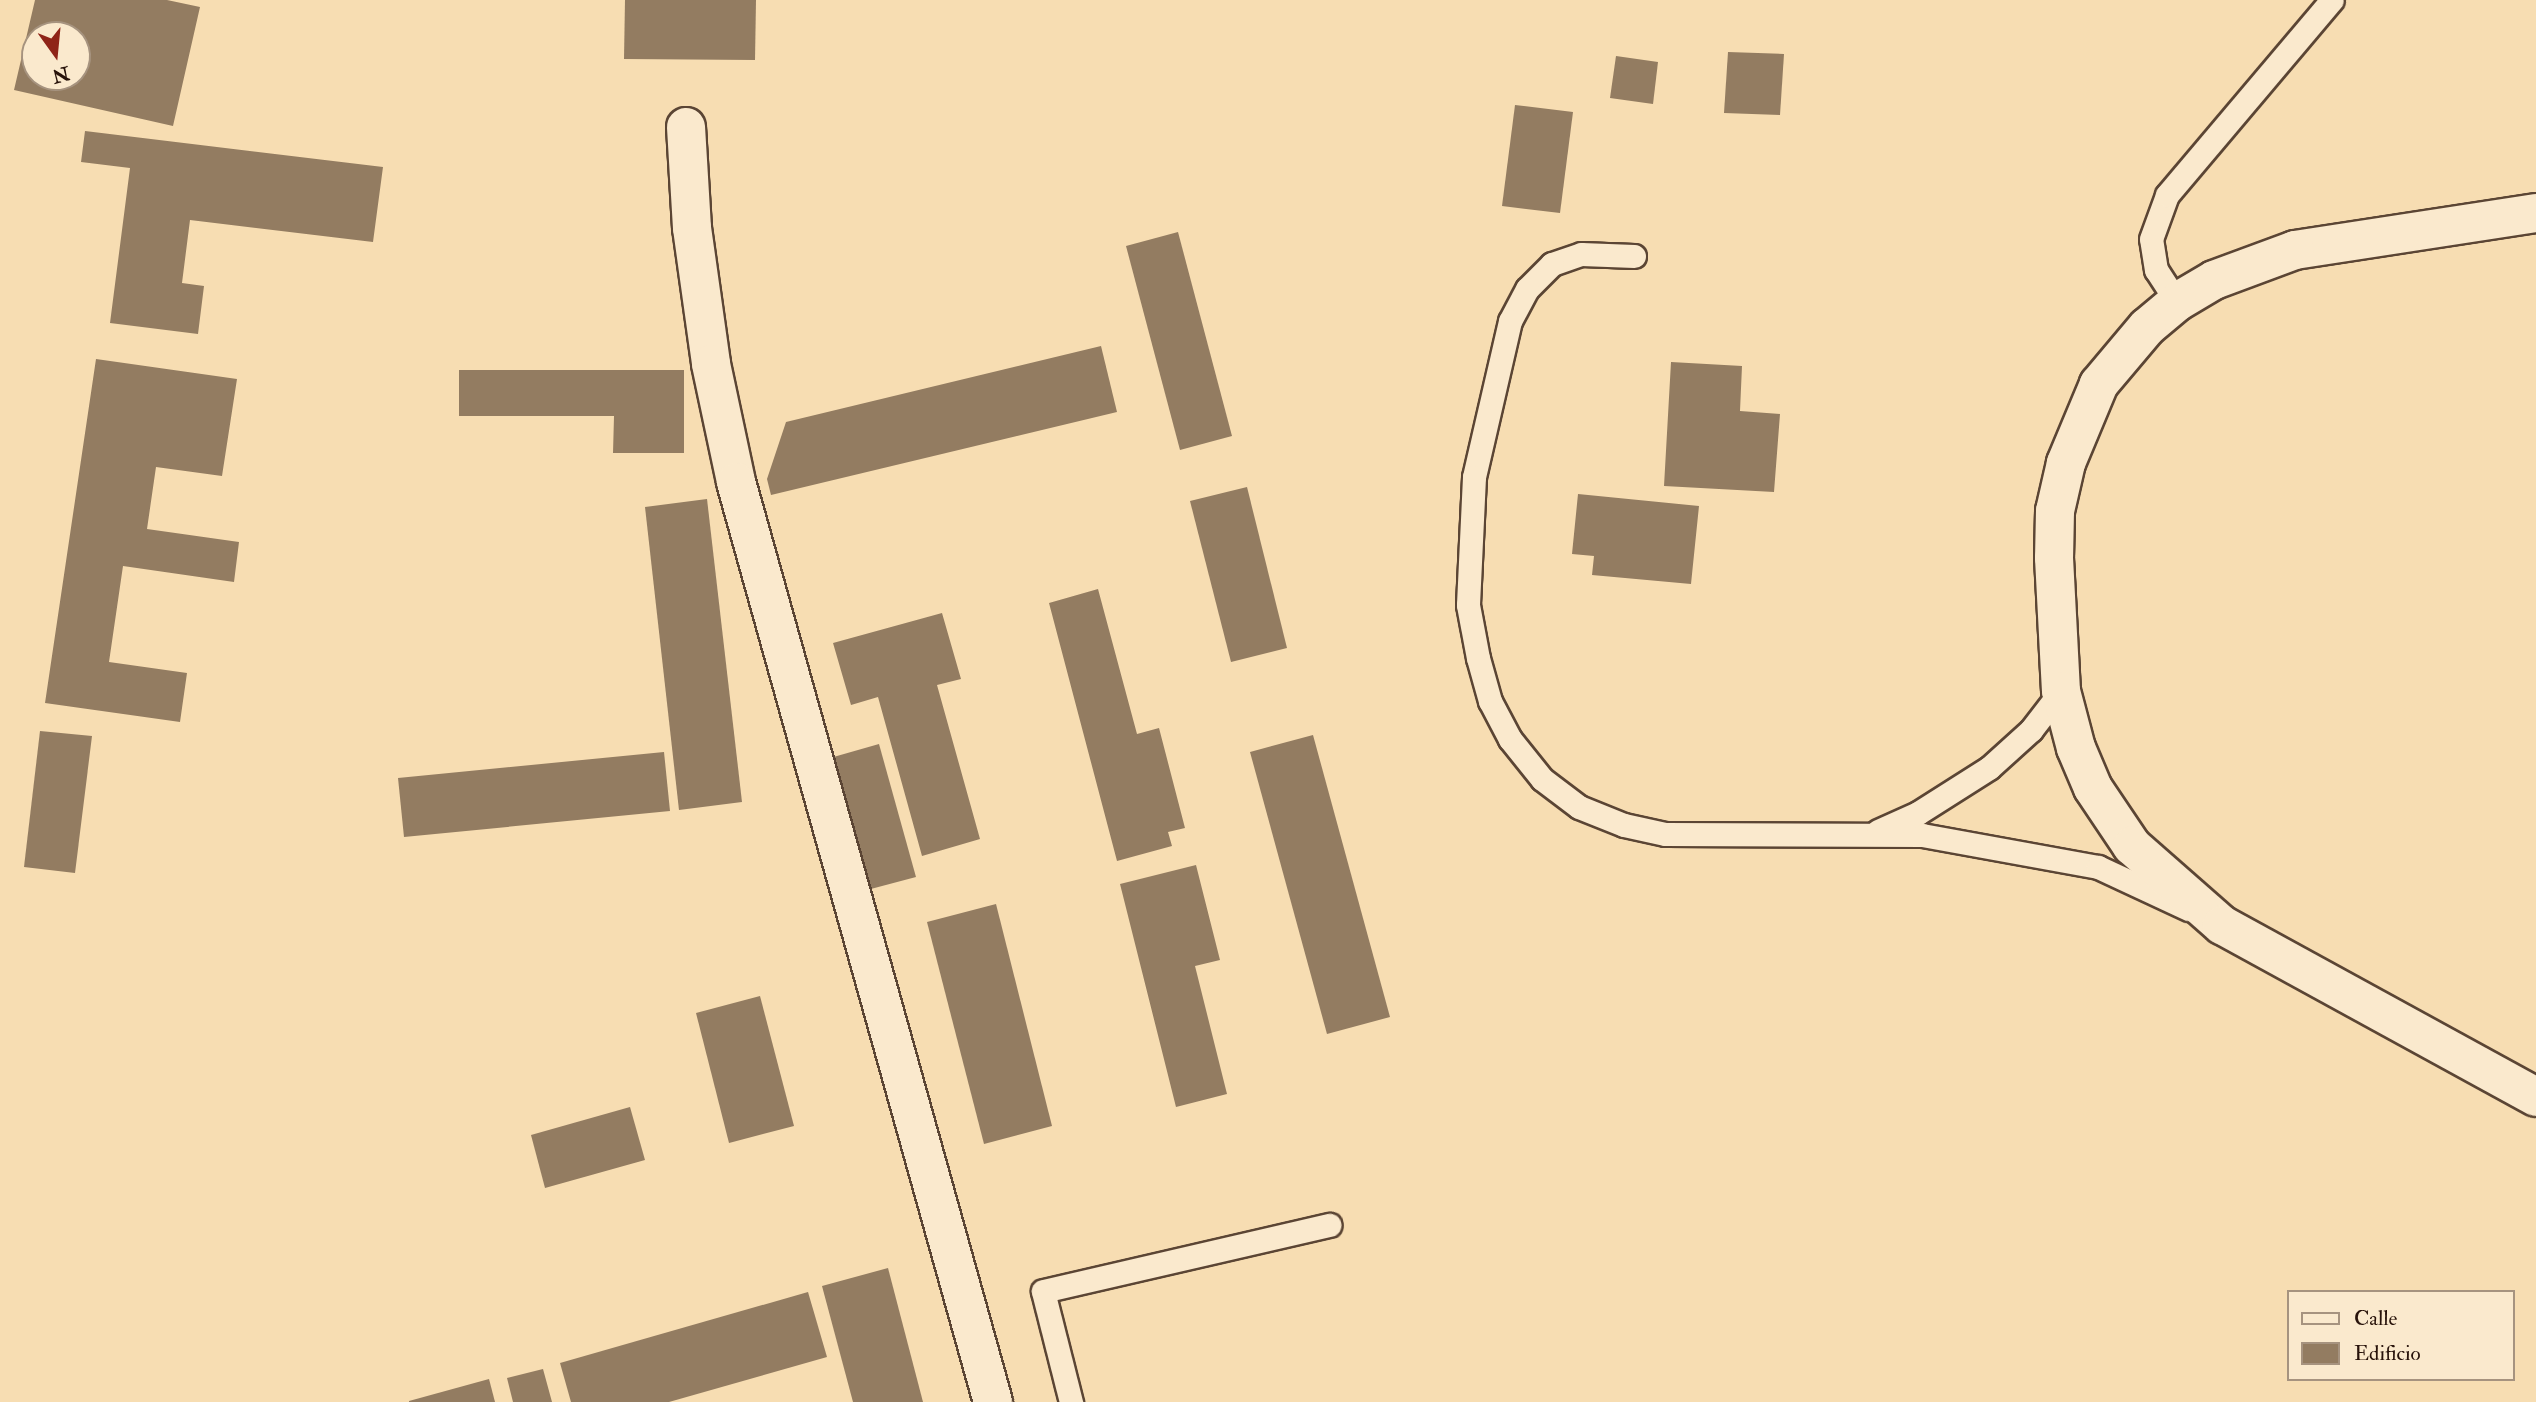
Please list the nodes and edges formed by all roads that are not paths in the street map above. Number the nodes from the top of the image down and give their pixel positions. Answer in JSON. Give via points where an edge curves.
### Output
{"nodes":[{"id":1,"x":2332,"y":0,"type":"edge"},
{"id":2,"x":686,"y":127,"type":"dead end"},
{"id":3,"x":2536,"y":213,"type":"edge"},
{"id":4,"x":1634,"y":257,"type":"dead end"},
{"id":5,"x":2176,"y":302,"type":"junction"},
{"id":6,"x":2061,"y":691,"type":"junction"},
{"id":7,"x":1872,"y":834,"type":"junction"},
{"id":8,"x":2222,"y":925,"type":"junction"},
{"id":9,"x":2536,"y":1097,"type":"edge"},
{"id":10,"x":1329,"y":1225,"type":"dead end"},
{"id":11,"x":993,"y":1402,"type":"edge"},
{"id":12,"x":1071,"y":1402,"type":"edge"}],
"edges":[{"from":1,"to":5,"type":"lane","via":[[2167,195],[2151,239],[2156,270]]},
{"from":2,"to":11,"type":"street","via":[[698,269],[736,482]]},
{"from":3,"to":5,"type":"street","via":[[2295,250],[2214,280]]},
{"from":4,"to":7,"type":"lane","via":[[1581,254],[1552,264],[1527,289],[1510,321],[1474,477],[1468,550],[1468,605],[1490,702],[1510,739],[1542,779],[1579,807],[1624,825],[1665,834]]},
{"from":5,"to":6,"type":"street","via":[[2147,327],[2099,384],[2066,463],[2055,511],[2055,634]]},
{"from":6,"to":7,"type":"lane","via":[[2031,730],[1989,768],[1918,813]]},
{"from":6,"to":8,"type":"street","via":[[2076,748],[2110,816],[2152,865]]},
{"from":7,"to":8,"type":"lane","via":[[1922,835],[2098,867]]},
{"from":8,"to":9,"type":"street"},
{"from":10,"to":12,"type":"lane","via":[[1043,1291]]}]}
